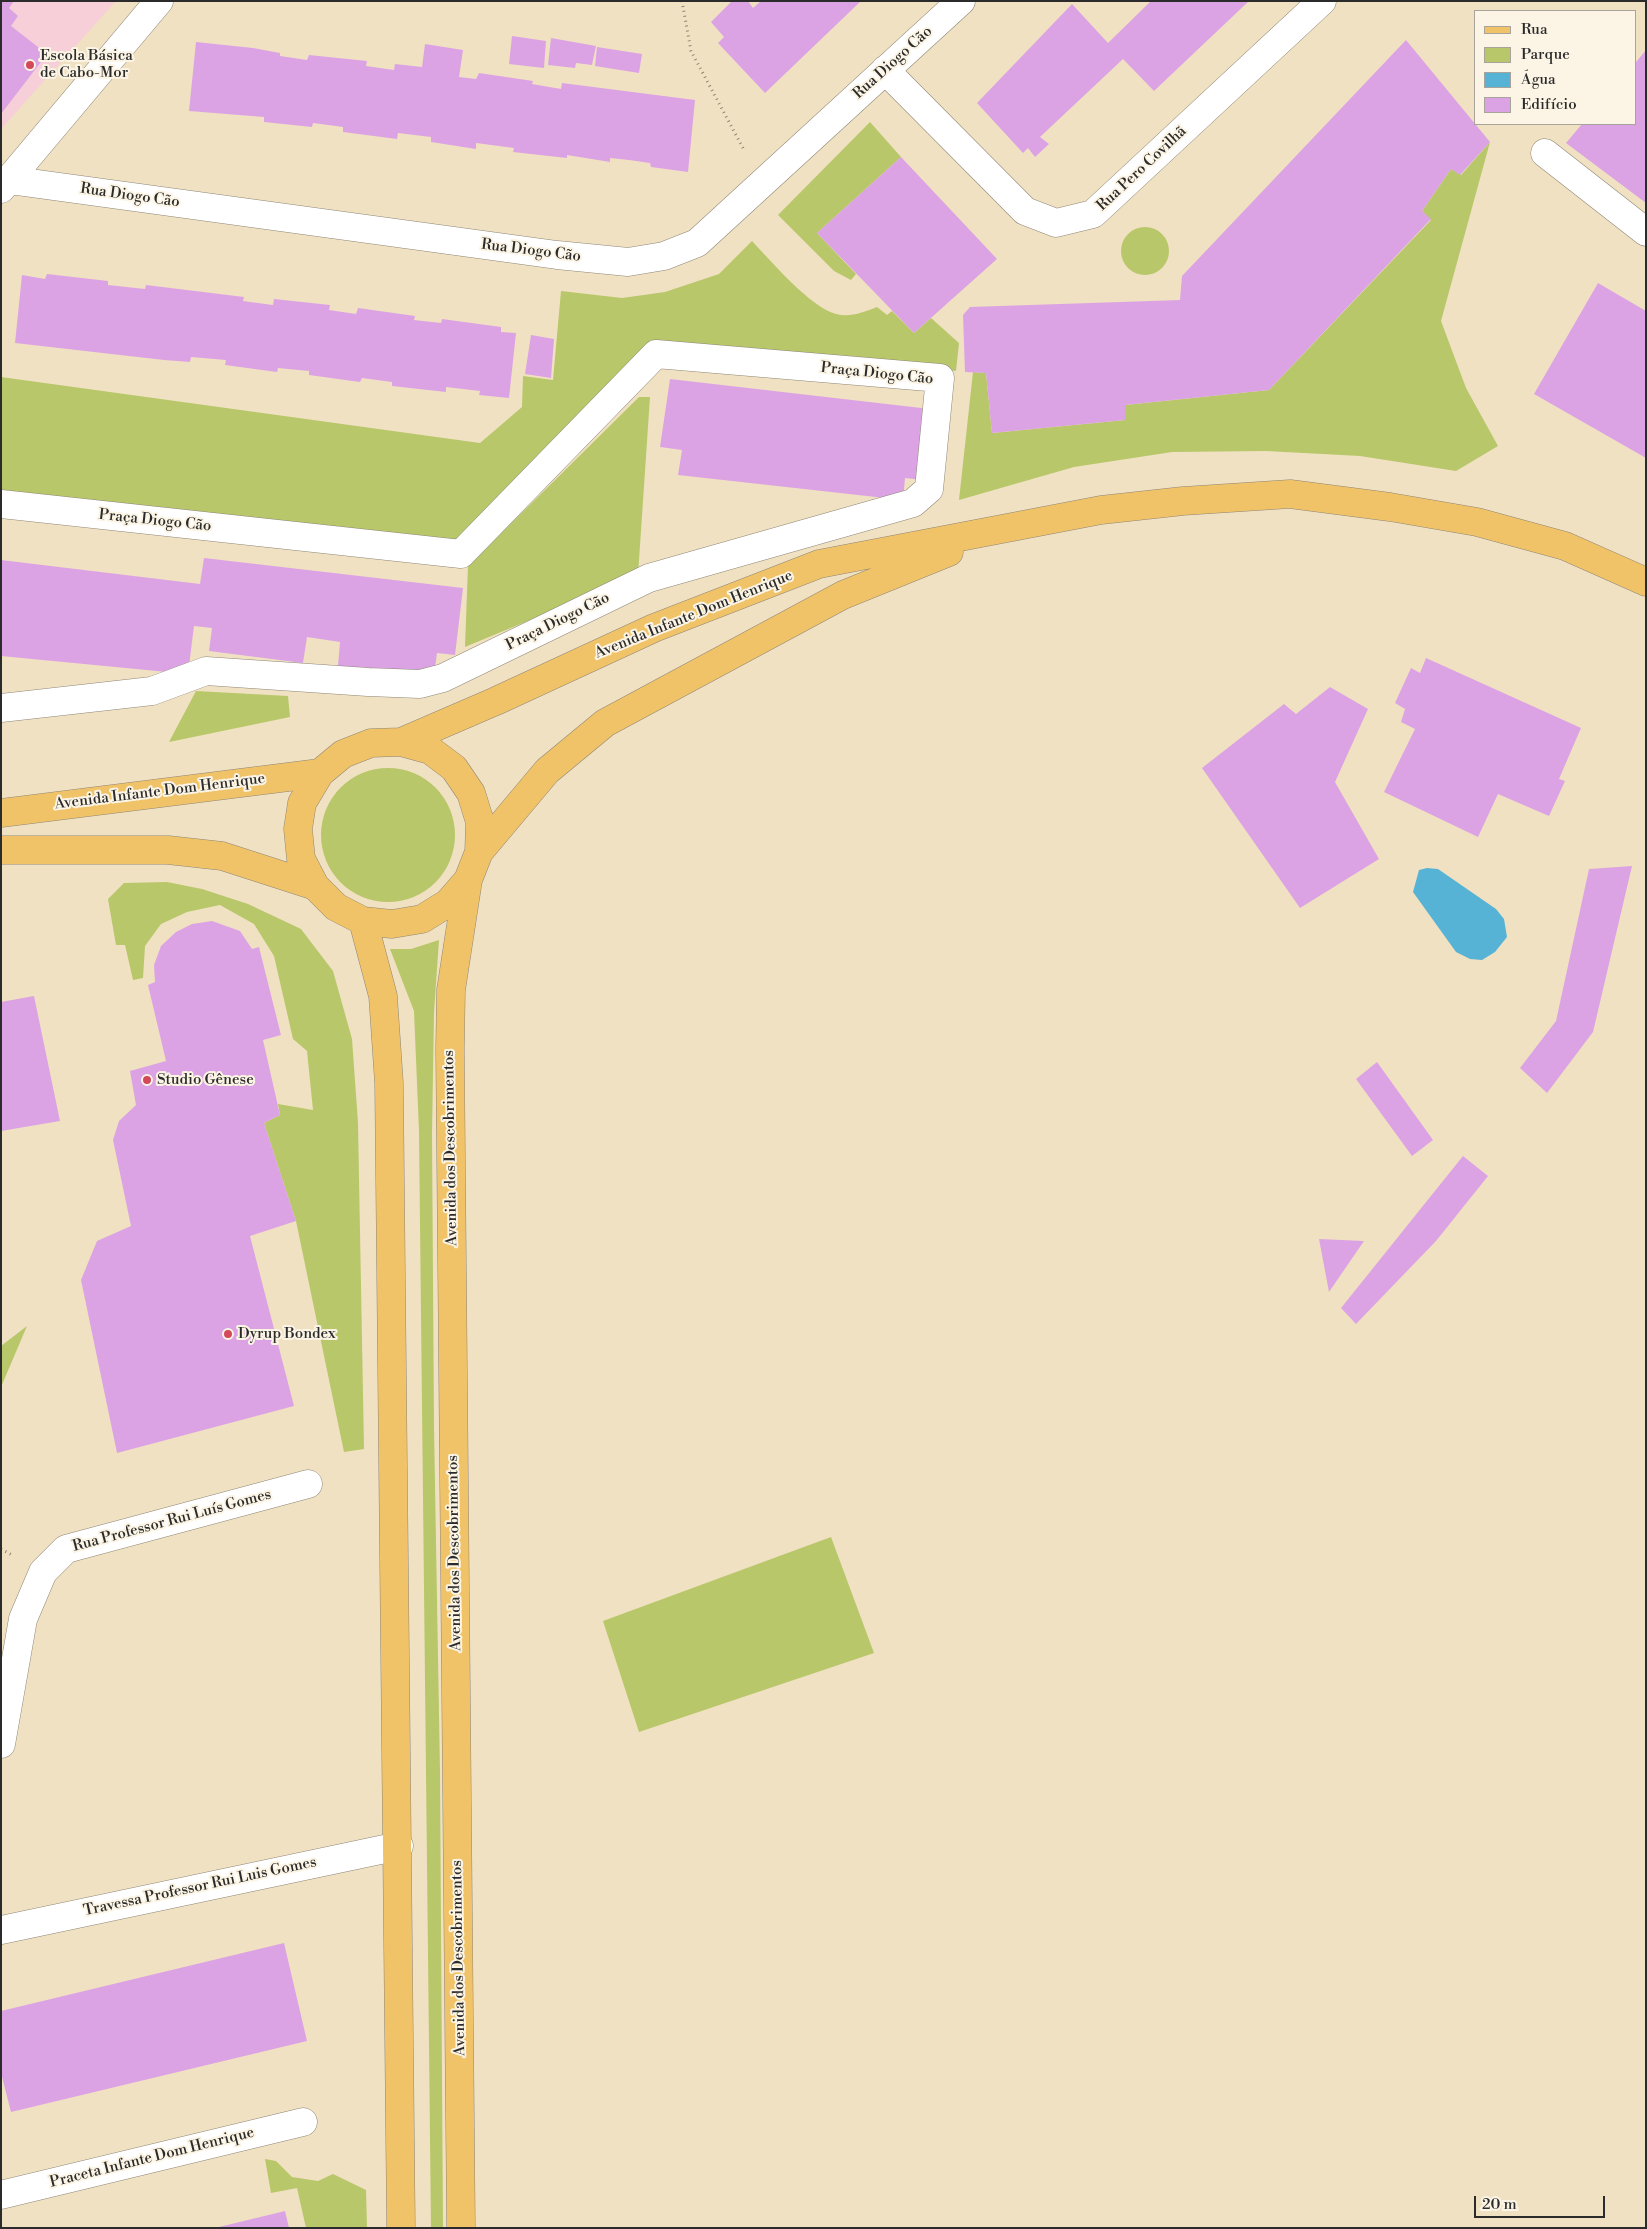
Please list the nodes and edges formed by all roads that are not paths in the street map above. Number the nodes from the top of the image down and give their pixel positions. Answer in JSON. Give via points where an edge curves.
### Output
{"nodes":[{"id":1,"x":159,"y":1,"type":"edge"},
{"id":2,"x":961,"y":1,"type":"edge"},
{"id":3,"x":1322,"y":1,"type":"edge"},
{"id":4,"x":885,"y":70,"type":"junction"},
{"id":5,"x":1545,"y":153,"type":"dead end"},
{"id":6,"x":5,"y":185,"type":"edge"},
{"id":7,"x":1646,"y":232,"type":"edge"},
{"id":8,"x":1,"y":504,"type":"edge"},
{"id":9,"x":1001,"y":530,"type":"junction"},
{"id":10,"x":1646,"y":582,"type":"edge"},
{"id":11,"x":1,"y":708,"type":"edge"},
{"id":12,"x":401,"y":742,"type":"junction"},
{"id":13,"x":320,"y":773,"type":"junction"},
{"id":14,"x":1,"y":813,"type":"edge"},
{"id":15,"x":1,"y":850,"type":"edge"},
{"id":16,"x":478,"y":852,"type":"junction"},
{"id":17,"x":468,"y":880,"type":"junction"},
{"id":18,"x":315,"y":886,"type":"junction"},
{"id":19,"x":363,"y":921,"type":"junction"},
{"id":20,"x":308,"y":1484,"type":"dead end"},
{"id":21,"x":1,"y":1744,"type":"edge"},
{"id":22,"x":399,"y":1846,"type":"junction"},
{"id":23,"x":1,"y":1930,"type":"edge"},
{"id":24,"x":303,"y":2122,"type":"dead end"},
{"id":25,"x":1,"y":2195,"type":"edge"},
{"id":26,"x":402,"y":2228,"type":"edge"},
{"id":27,"x":461,"y":2228,"type":"edge"}],
"edges":[{"from":1,"to":6,"type":"street"},
{"from":2,"to":4,"type":"street","name":"Rua Diogo Cão"},
{"from":3,"to":4,"type":"street","name":"Rua Pero Covilhã","via":[[1093,214],[1056,223],[1025,211]]},
{"from":4,"to":6,"type":"street","name":"Rua Diogo Cão","via":[[697,243],[664,256],[628,262]]},
{"from":5,"to":7,"type":"street"},
{"from":8,"to":11,"type":"street","name":"Praça Diogo Cão","via":[[461,554],[656,354],[940,378],[928,489],[913,503],[649,578],[443,678],[420,684],[206,670],[152,691]]},
{"from":9,"to":10,"type":"main road","name":"Avenida Infante Dom Henrique","via":[[1101,510],[1290,494],[1477,522],[1565,546]]},
{"from":9,"to":12,"type":"main road","name":"Avenida Infante Dom Henrique","via":[[818,564],[654,628]]},
{"from":9,"to":16,"type":"main road","name":"Avenida Infante Dom Henrique","via":[[844,595],[605,723],[546,771]]},
{"from":12,"to":13,"type":"main road","name":"Avenida Infante Dom Henrique","via":[[371,743],[343,754]]},
{"from":12,"to":16,"type":"main road","name":"Avenida Infante Dom Henrique","via":[[430,750],[454,768],[471,793],[480,822]]},
{"from":13,"to":14,"type":"main road","name":"Avenida Infante Dom Henrique"},
{"from":13,"to":18,"type":"main road","name":"Avenida Infante Dom Henrique","via":[[302,803],[298,829],[301,859]]},
{"from":15,"to":18,"type":"main road","name":"Avenida Infante Dom Henrique","via":[[168,850],[222,856]]},
{"from":16,"to":17,"type":"main road","name":"Avenida Infante Dom Henrique"},
{"from":17,"to":19,"type":"main road","name":"Avenida Infante Dom Henrique","via":[[448,903],[422,919],[392,924]]},
{"from":17,"to":27,"type":"main road","name":"Avenida dos Descobrimentos","via":[[450,990]]},
{"from":18,"to":19,"type":"main road","name":"Avenida Infante Dom Henrique","via":[[336,907]]},
{"from":19,"to":22,"type":"main road","via":[[383,996],[389,1083]]},
{"from":20,"to":21,"type":"street","name":"Rua Professor Rui Luís Gomes","via":[[66,1549],[42,1572],[23,1619]]},
{"from":22,"to":23,"type":"street","name":"Travessa Professor Rui Luis Gomes"},
{"from":22,"to":26,"type":"main road"},
{"from":24,"to":25,"type":"street","name":"Praceta Infante Dom Henrique"}]}
